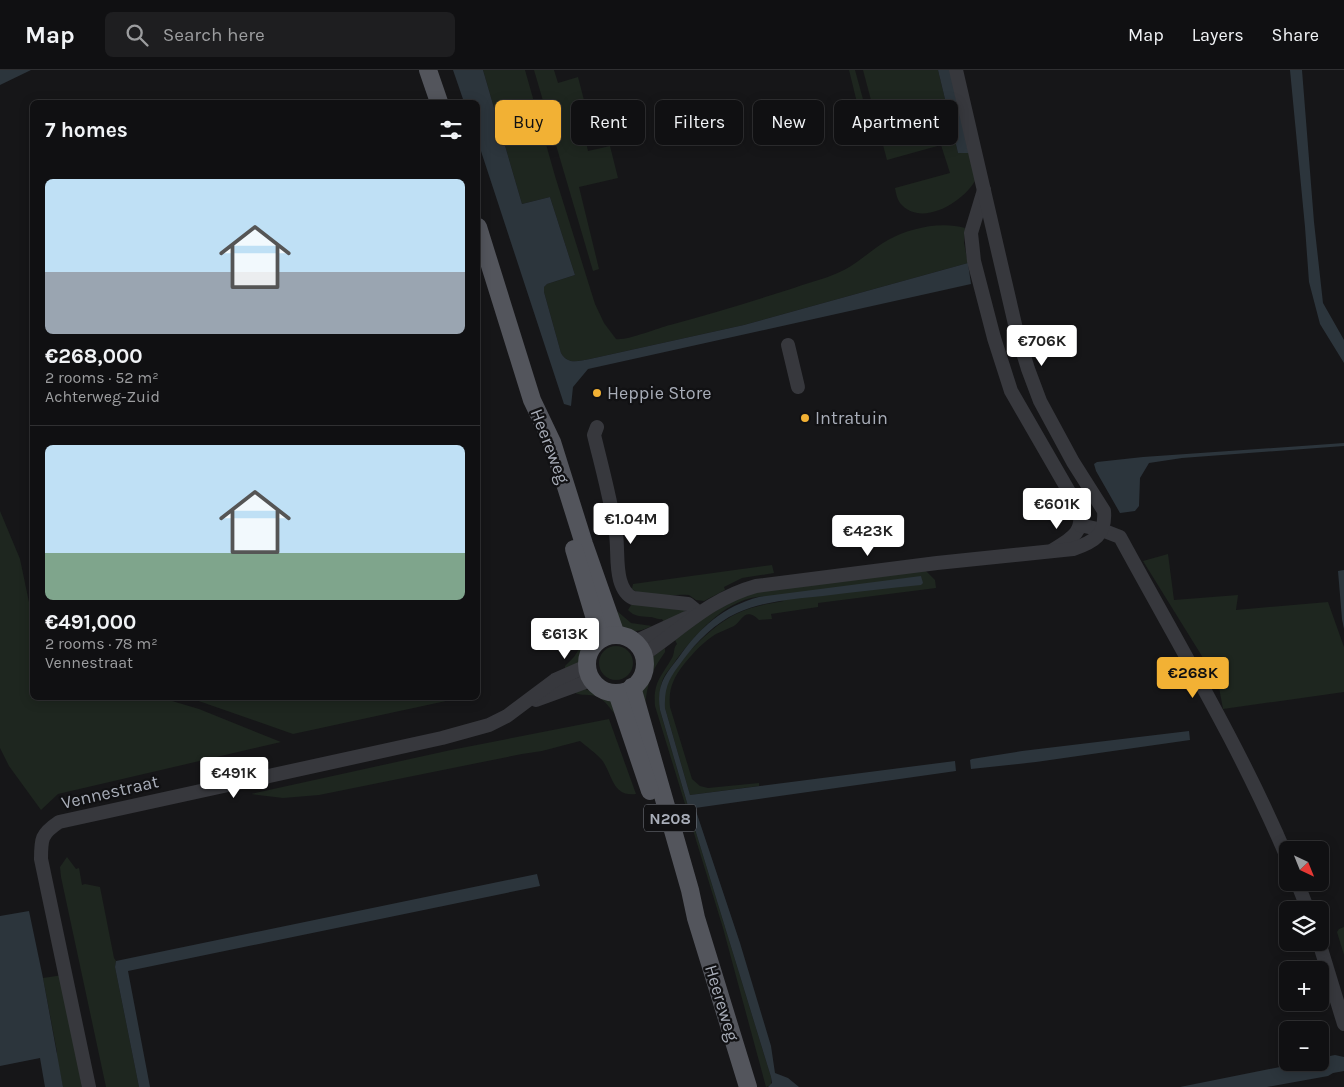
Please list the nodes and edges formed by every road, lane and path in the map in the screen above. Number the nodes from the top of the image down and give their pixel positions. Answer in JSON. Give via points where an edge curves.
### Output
{"nodes":[{"id":1,"x":428,"y":70,"type":"edge"},
{"id":2,"x":956,"y":70,"type":"edge"},
{"id":3,"x":438,"y":100,"type":"edge"},
{"id":4,"x":984,"y":188,"type":"junction"},
{"id":5,"x":480,"y":233,"type":"edge"},
{"id":6,"x":788,"y":345,"type":"dead end"},
{"id":7,"x":798,"y":387,"type":"dead end"},
{"id":8,"x":597,"y":427,"type":"dead end"},
{"id":9,"x":1080,"y":525,"type":"junction"},
{"id":10,"x":1102,"y":530,"type":"junction"},
{"id":11,"x":1052,"y":550,"type":"junction"},
{"id":12,"x":699,"y":613,"type":"junction"},
{"id":13,"x":608,"y":637,"type":"junction"},
{"id":14,"x":639,"y":648,"type":"junction"},
{"id":15,"x":589,"y":673,"type":"junction"},
{"id":16,"x":625,"y":690,"type":"junction"},
{"id":17,"x":1280,"y":841,"type":"edge"},
{"id":18,"x":1322,"y":951,"type":"edge"},
{"id":19,"x":1344,"y":1024,"type":"edge"},
{"id":20,"x":89,"y":1087,"type":"edge"},
{"id":21,"x":748,"y":1087,"type":"edge"}],
"edges":[{"from":1,"to":3,"type":"main road"},
{"from":2,"to":4,"type":"street"},
{"from":4,"to":9,"type":"street","via":[[970,233],[991,329],[1011,391],[1079,509]]},
{"from":4,"to":10,"type":"street","via":[[1028,369],[1056,432],[1104,511]]},
{"from":5,"to":13,"type":"main road","name":"Heereweg","via":[[532,400],[534,423]]},
{"from":6,"to":7,"type":"street"},
{"from":8,"to":12,"type":"street","via":[[594,435],[616,535],[620,582],[633,598],[688,604]]},
{"from":9,"to":10,"type":"street"},
{"from":9,"to":11,"type":"street","via":[[1075,534]]},
{"from":10,"to":11,"type":"street","via":[[1082,546]]},
{"from":10,"to":17,"type":"street","via":[[1120,537],[1180,642]]},
{"from":11,"to":12,"type":"street","via":[[756,586],[736,592]]},
{"from":12,"to":14,"type":"street","via":[[675,634]]},
{"from":13,"to":14,"type":"main road","via":[[629,638]]},
{"from":13,"to":15,"type":"main road","via":[[591,648],[587,660]]},
{"from":14,"to":16,"type":"main road","via":[[643,673],[637,683]]},
{"from":15,"to":16,"type":"main road","via":[[602,689]]},
{"from":15,"to":20,"type":"street","name":"Vennestraat","via":[[555,680],[507,716],[489,725],[59,822],[47,830],[41,841],[42,859]]},
{"from":16,"to":21,"type":"main road","name":"Heereweg","number":"N208","via":[[682,892],[696,918]]},
{"from":18,"to":19,"type":"street"}]}
